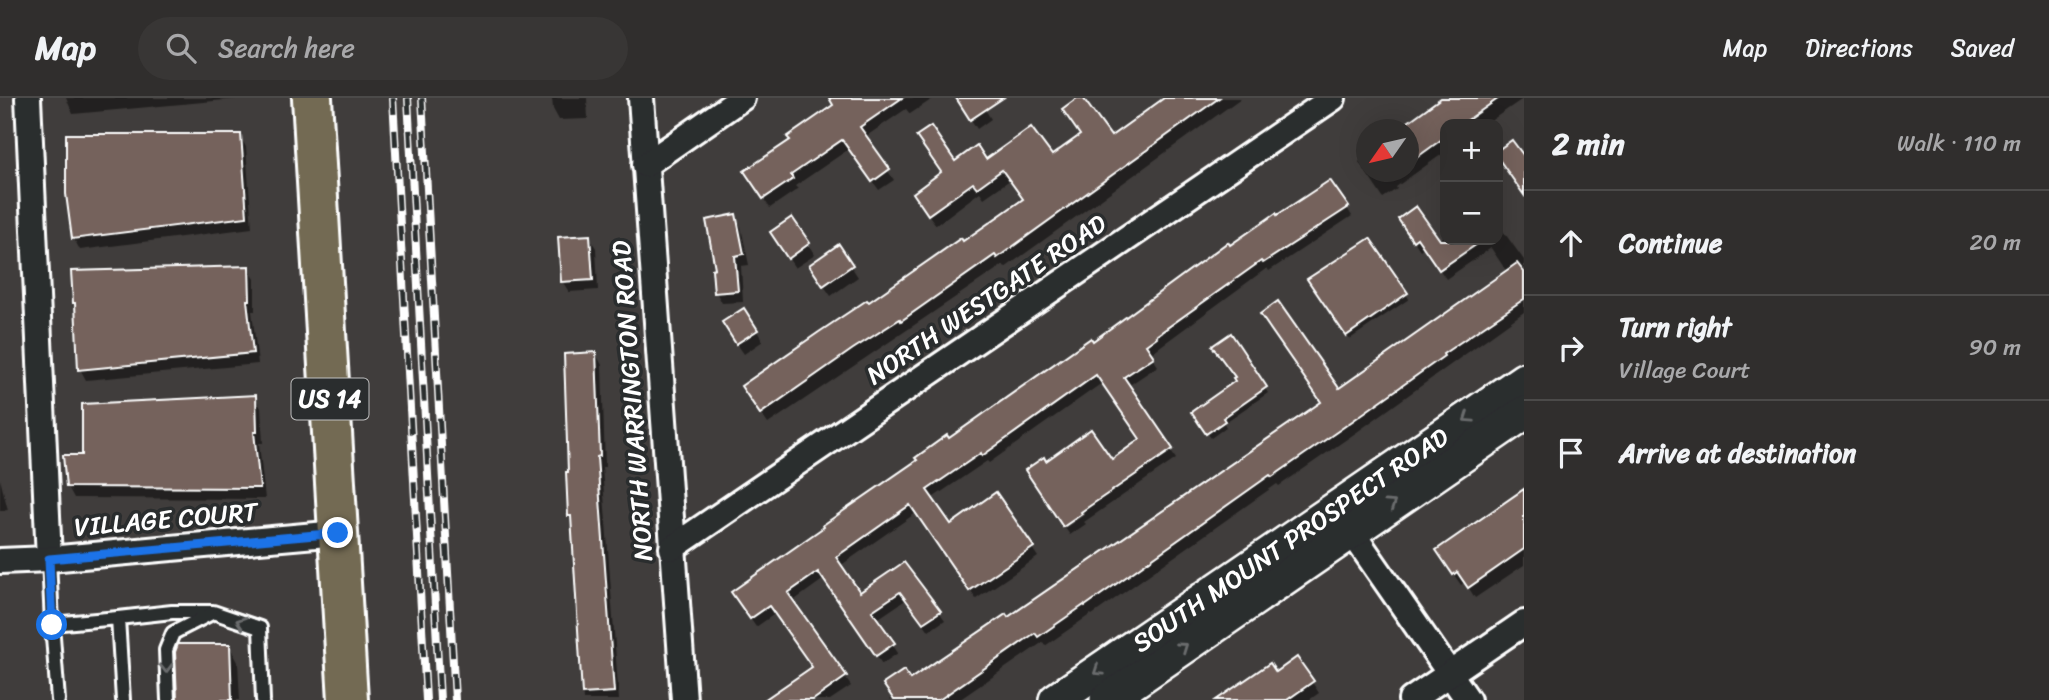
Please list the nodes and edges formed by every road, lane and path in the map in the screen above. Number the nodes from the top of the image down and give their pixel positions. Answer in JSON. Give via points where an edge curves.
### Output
{"nodes":[{"id":1,"x":28,"y":98,"type":"edge"},
{"id":2,"x":312,"y":98,"type":"edge"},
{"id":3,"x":642,"y":98,"type":"edge"},
{"id":4,"x":742,"y":98,"type":"edge"},
{"id":5,"x":1333,"y":98,"type":"edge"},
{"id":6,"x":645,"y":165,"type":"junction"},
{"id":7,"x":1524,"y":380,"type":"edge"},
{"id":8,"x":1524,"y":413,"type":"edge"},
{"id":9,"x":1344,"y":520,"type":"junction"},
{"id":10,"x":338,"y":533,"type":"junction"},
{"id":11,"x":672,"y":548,"type":"junction"},
{"id":12,"x":49,"y":559,"type":"junction"},
{"id":13,"x":0,"y":561,"type":"edge"},
{"id":14,"x":213,"y":612,"type":"junction"},
{"id":15,"x":118,"y":618,"type":"junction"},
{"id":16,"x":1524,"y":623,"type":"edge"},
{"id":17,"x":52,"y":625,"type":"junction"},
{"id":18,"x":1450,"y":674,"type":"junction"},
{"id":19,"x":58,"y":700,"type":"edge"},
{"id":20,"x":123,"y":700,"type":"edge"},
{"id":21,"x":168,"y":700,"type":"edge"},
{"id":22,"x":263,"y":700,"type":"edge"},
{"id":23,"x":348,"y":700,"type":"edge"},
{"id":24,"x":684,"y":700,"type":"edge"},
{"id":25,"x":1056,"y":700,"type":"edge"},
{"id":26,"x":1107,"y":700,"type":"edge"},
{"id":27,"x":1411,"y":700,"type":"edge"},
{"id":28,"x":1468,"y":700,"type":"edge"}],
"edges":[{"from":1,"to":12,"type":"street"},
{"from":2,"to":10,"type":"main road","number":"US 14"},
{"from":3,"to":6,"type":"street","name":"NORTH WARRINGTON ROAD"},
{"from":4,"to":6,"type":"street"},
{"from":5,"to":11,"type":"street","name":"NORTH WESTGATE ROAD"},
{"from":6,"to":11,"type":"street","name":"NORTH WARRINGTON ROAD"},
{"from":7,"to":9,"type":"main road","name":"SOUTH MOUNT PROSPECT ROAD","one_way":true},
{"from":9,"to":8,"type":"main road","name":"SOUTH MOUNT PROSPECT ROAD","one_way":true},
{"from":9,"to":18,"type":"street"},
{"from":9,"to":25,"type":"main road","name":"SOUTH MOUNT PROSPECT ROAD","one_way":true},
{"from":26,"to":9,"type":"main road","name":"SOUTH MOUNT PROSPECT ROAD","one_way":true},
{"from":10,"to":12,"type":"street","name":"VILLAGE COURT"},
{"from":10,"to":23,"type":"main road","number":"US 14"},
{"from":11,"to":24,"type":"street","name":"NORTH WARRINGTON ROAD"},
{"from":12,"to":13,"type":"street","name":"VILLAGE COURT"},
{"from":12,"to":17,"type":"lane"},
{"from":14,"to":15,"type":"lane"},
{"from":14,"to":21,"type":"lane","one_way":true,"via":[[173,633],[166,650]]},
{"from":22,"to":14,"type":"lane","one_way":true,"via":[[260,628]]},
{"from":15,"to":17,"type":"lane"},
{"from":15,"to":20,"type":"lane"},
{"from":16,"to":18,"type":"street"},
{"from":17,"to":19,"type":"lane"},
{"from":18,"to":27,"type":"street"},
{"from":18,"to":28,"type":"street"}]}
